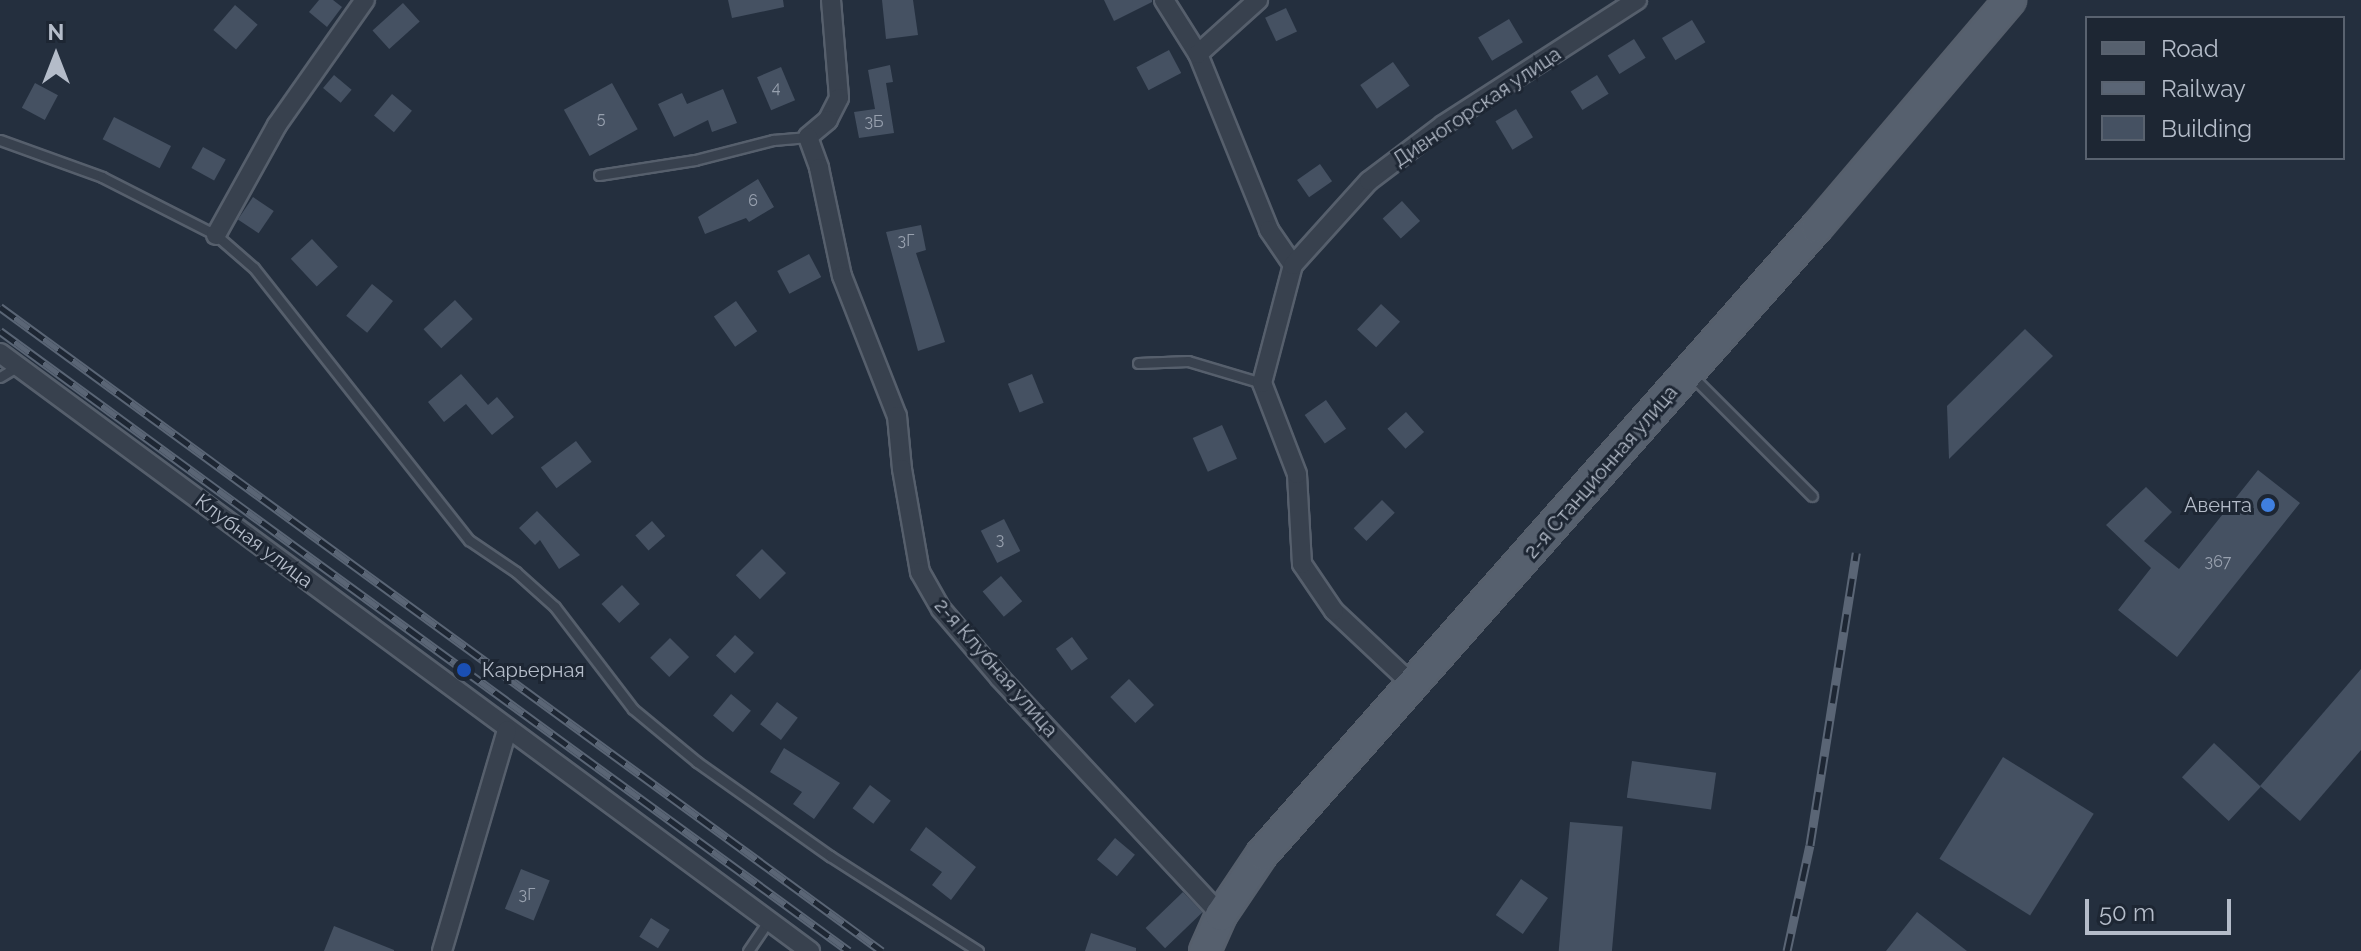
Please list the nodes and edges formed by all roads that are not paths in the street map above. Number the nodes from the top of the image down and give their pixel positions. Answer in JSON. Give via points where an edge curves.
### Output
{"nodes":[{"id":1,"x":365,"y":0,"type":"edge"},
{"id":2,"x":831,"y":0,"type":"edge"},
{"id":3,"x":1164,"y":0,"type":"edge"},
{"id":4,"x":1258,"y":0,"type":"edge"},
{"id":5,"x":1637,"y":0,"type":"edge"},
{"id":6,"x":2010,"y":0,"type":"edge"},
{"id":7,"x":1198,"y":54,"type":"junction"},
{"id":8,"x":808,"y":137,"type":"junction"},
{"id":9,"x":0,"y":140,"type":"edge"},
{"id":10,"x":599,"y":175,"type":"dead end"},
{"id":11,"x":216,"y":235,"type":"junction"},
{"id":12,"x":1293,"y":265,"type":"junction"},
{"id":13,"x":0,"y":353,"type":"edge"},
{"id":14,"x":1138,"y":363,"type":"dead end"},
{"id":15,"x":18,"y":366,"type":"junction"},
{"id":16,"x":1689,"y":373,"type":"junction"},
{"id":17,"x":0,"y":377,"type":"edge"},
{"id":18,"x":1262,"y":383,"type":"junction"},
{"id":19,"x":1812,"y":496,"type":"dead end"},
{"id":20,"x":1414,"y":686,"type":"junction"},
{"id":21,"x":507,"y":730,"type":"junction"},
{"id":22,"x":1221,"y":915,"type":"junction"},
{"id":23,"x":769,"y":919,"type":"junction"},
{"id":24,"x":442,"y":951,"type":"edge"},
{"id":25,"x":748,"y":951,"type":"edge"},
{"id":26,"x":810,"y":951,"type":"edge"},
{"id":27,"x":978,"y":951,"type":"edge"},
{"id":28,"x":1205,"y":951,"type":"edge"}],
"edges":[{"from":1,"to":11,"type":"street","via":[[277,125]]},
{"from":2,"to":8,"type":"street","via":[[839,98],[828,120]]},
{"from":3,"to":7,"type":"street"},
{"from":4,"to":7,"type":"street"},
{"from":5,"to":12,"type":"street","name":"Дивногорская улица","via":[[1443,125],[1369,181]]},
{"from":6,"to":16,"type":"main road","name":"2-я Станционная улица"},
{"from":7,"to":12,"type":"street","via":[[1269,230]]},
{"from":8,"to":10,"type":"lane"},
{"from":8,"to":22,"type":"street","name":"2-я Клубная улица","via":[[842,276],[897,416],[920,572],[941,609],[999,677]]},
{"from":9,"to":11,"type":"lane","via":[[102,177]]},
{"from":11,"to":27,"type":"lane","via":[[254,268],[469,540],[555,607],[633,709],[697,762],[830,856]]},
{"from":12,"to":18,"type":"street","name":"Дивногорская улица"},
{"from":13,"to":15,"type":"street","name":"Клубная улица"},
{"from":14,"to":18,"type":"lane","via":[[1188,361]]},
{"from":15,"to":17,"type":"lane"},
{"from":15,"to":21,"type":"street","name":"Клубная улица"},
{"from":16,"to":19,"type":"lane"},
{"from":16,"to":20,"type":"main road","name":"2-я Станционная улица"},
{"from":18,"to":20,"type":"street","via":[[1297,474],[1302,564],[1334,611]]},
{"from":20,"to":22,"type":"main road","name":"2-я Станционная улица","via":[[1262,854]]},
{"from":21,"to":23,"type":"street","name":"Клубная улица"},
{"from":21,"to":24,"type":"street"},
{"from":22,"to":28,"type":"main road","name":"2-я Станционная улица"},
{"from":23,"to":25,"type":"lane"},
{"from":23,"to":26,"type":"street","name":"Клубная улица"}]}
